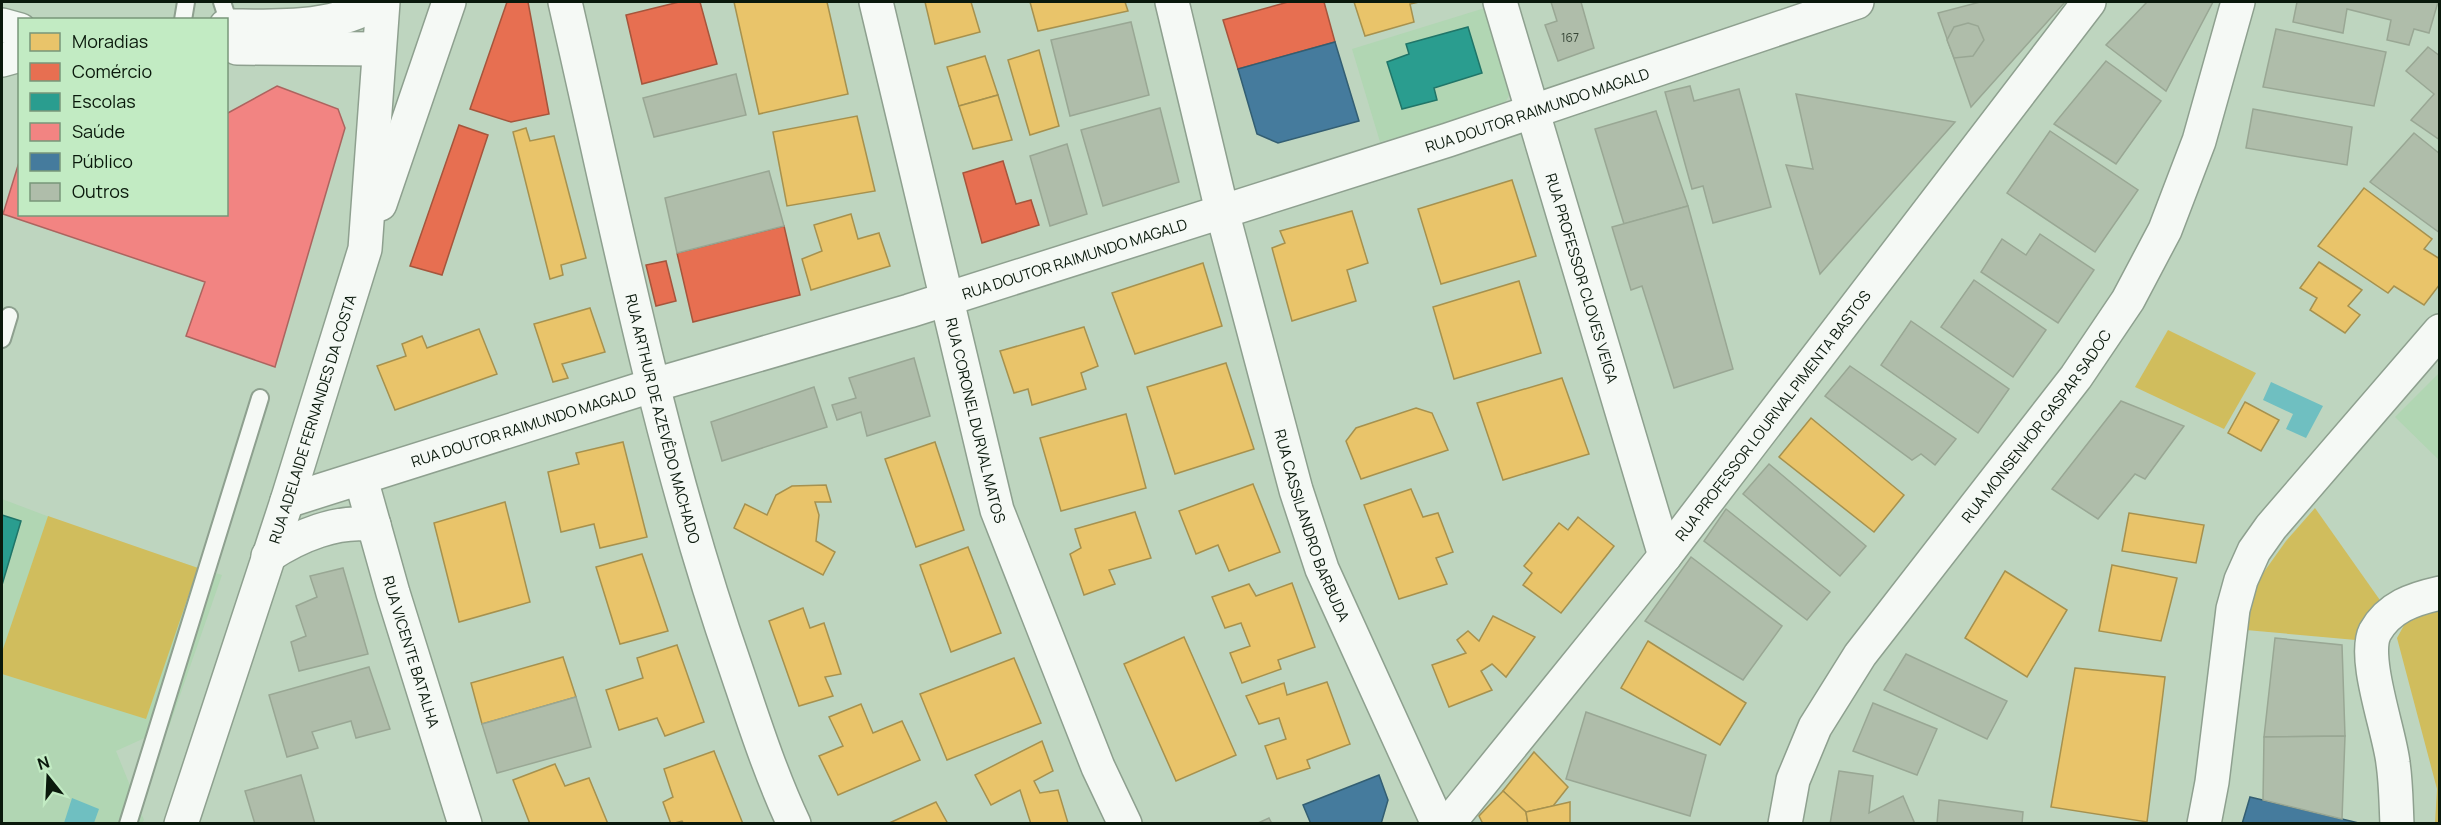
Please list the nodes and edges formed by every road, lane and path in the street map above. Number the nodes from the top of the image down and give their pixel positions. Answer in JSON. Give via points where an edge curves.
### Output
{"nodes":[{"id":1,"x":186,"y":2,"type":"edge"},
{"id":2,"x":376,"y":2,"type":"edge"},
{"id":3,"x":383,"y":2,"type":"edge"},
{"id":4,"x":449,"y":2,"type":"edge"},
{"id":5,"x":565,"y":2,"type":"edge"},
{"id":6,"x":876,"y":2,"type":"edge"},
{"id":7,"x":1172,"y":2,"type":"edge"},
{"id":8,"x":1500,"y":2,"type":"edge"},
{"id":9,"x":1857,"y":2,"type":"edge"},
{"id":10,"x":2089,"y":2,"type":"edge"},
{"id":11,"x":2238,"y":2,"type":"edge"},
{"id":12,"x":183,"y":18,"type":"edge"},
{"id":13,"x":2,"y":25,"type":"edge"},
{"id":14,"x":228,"y":25,"type":"edge"},
{"id":15,"x":228,"y":25,"type":"edge"},
{"id":16,"x":18,"y":29,"type":"edge"},
{"id":17,"x":378,"y":49,"type":"junction"},
{"id":18,"x":18,"y":56,"type":"edge"},
{"id":19,"x":2,"y":60,"type":"edge"},
{"id":20,"x":1534,"y":113,"type":"junction"},
{"id":21,"x":1222,"y":211,"type":"junction"},
{"id":22,"x":365,"y":249,"type":"junction"},
{"id":23,"x":946,"y":300,"type":"junction"},
{"id":24,"x":9,"y":316,"type":"dead end"},
{"id":25,"x":2439,"y":331,"type":"edge"},
{"id":26,"x":2,"y":339,"type":"edge"},
{"id":27,"x":654,"y":385,"type":"junction"},
{"id":28,"x":260,"y":398,"type":"dead end"},
{"id":29,"x":361,"y":479,"type":"junction"},
{"id":30,"x":287,"y":501,"type":"junction"},
{"id":31,"x":374,"y":525,"type":"junction"},
{"id":32,"x":1665,"y":555,"type":"junction"},
{"id":33,"x":268,"y":556,"type":"junction"},
{"id":34,"x":2439,"y":593,"type":"edge"},
{"id":35,"x":128,"y":824,"type":"edge"},
{"id":36,"x":181,"y":824,"type":"edge"},
{"id":37,"x":465,"y":824,"type":"edge"},
{"id":38,"x":794,"y":824,"type":"edge"},
{"id":39,"x":1125,"y":824,"type":"edge"},
{"id":40,"x":1438,"y":824,"type":"edge"},
{"id":41,"x":1448,"y":824,"type":"edge"},
{"id":42,"x":1785,"y":824,"type":"edge"},
{"id":43,"x":2204,"y":824,"type":"edge"},
{"id":44,"x":2397,"y":824,"type":"edge"}],
"edges":[{"from":1,"to":12,"type":"lane"},
{"from":2,"to":14,"type":"street","via":[[340,20]]},
{"from":3,"to":17,"type":"street","name":"RUA ADELAIDE FERNANDES DA COSTA"},
{"from":4,"to":22,"type":"street"},
{"from":5,"to":27,"type":"street","name":"RUA ARTHUR DE AZEVÊDO MACHADO"},
{"from":6,"to":23,"type":"street","name":"RUA CORONEL DURVAL MATOS"},
{"from":7,"to":21,"type":"street","name":"RUA CASSILANDRO BARBUDA"},
{"from":8,"to":20,"type":"street","name":"RUA PROFESSOR CLOVES VEIGA"},
{"from":9,"to":20,"type":"street","name":"RUA DOUTOR RAIMUNDO MAGALD"},
{"from":10,"to":32,"type":"street","name":"RUA PROFESSOR LOURIVAL PIMENTA BASTOS"},
{"from":11,"to":42,"type":"street","name":"RUA MONSENHOR GASPAR SADOC","via":[[2199,141],[2165,230],[2128,300],[2076,376],[1860,655],[1815,727],[1793,780]]},
{"from":13,"to":16,"type":"street"},
{"from":15,"to":17,"type":"street"},
{"from":17,"to":22,"type":"street","name":"RUA ADELAIDE FERNANDES DA COSTA"},
{"from":18,"to":19,"type":"street"},
{"from":20,"to":21,"type":"street","name":"RUA DOUTOR RAIMUNDO MAGALD"},
{"from":20,"to":32,"type":"street","name":"RUA PROFESSOR CLOVES VEIGA"},
{"from":21,"to":23,"type":"street","name":"RUA DOUTOR RAIMUNDO MAGALD"},
{"from":21,"to":40,"type":"street","name":"RUA CASSILANDRO BARBUDA","via":[[1296,490],[1322,569]]},
{"from":22,"to":30,"type":"street","name":"RUA ADELAIDE FERNANDES DA COSTA"},
{"from":23,"to":27,"type":"street","name":"RUA DOUTOR RAIMUNDO MAGALD"},
{"from":23,"to":39,"type":"street","name":"RUA CORONEL DURVAL MATOS","via":[[997,510],[1098,766]]},
{"from":24,"to":26,"type":"lane"},
{"from":25,"to":43,"type":"street","via":[[2254,551],[2233,609]]},
{"from":27,"to":29,"type":"street","name":"RUA DOUTOR RAIMUNDO MAGALD"},
{"from":27,"to":38,"type":"street","name":"RUA ARTHUR DE AZEVÊDO MACHADO","via":[[710,595]]},
{"from":28,"to":35,"type":"lane"},
{"from":29,"to":30,"type":"street","name":"RUA DOUTOR RAIMUNDO MAGALD"},
{"from":29,"to":31,"type":"street","name":"RUA VICENTE BATALHA"},
{"from":30,"to":33,"type":"street","name":"RUA ADELAIDE FERNANDES DA COSTA"},
{"from":31,"to":33,"type":"street","via":[[357,522],[329,528]]},
{"from":31,"to":37,"type":"street","name":"RUA VICENTE BATALHA"},
{"from":32,"to":41,"type":"street","name":"RUA PROFESSOR LOURIVAL PIMENTA BASTOS"},
{"from":33,"to":36,"type":"street","name":"RUA ADELAIDE FERNANDES DA COSTA"},
{"from":34,"to":44,"type":"street","via":[[2411,600],[2387,616],[2374,634],[2371,653],[2393,763]]}]}
